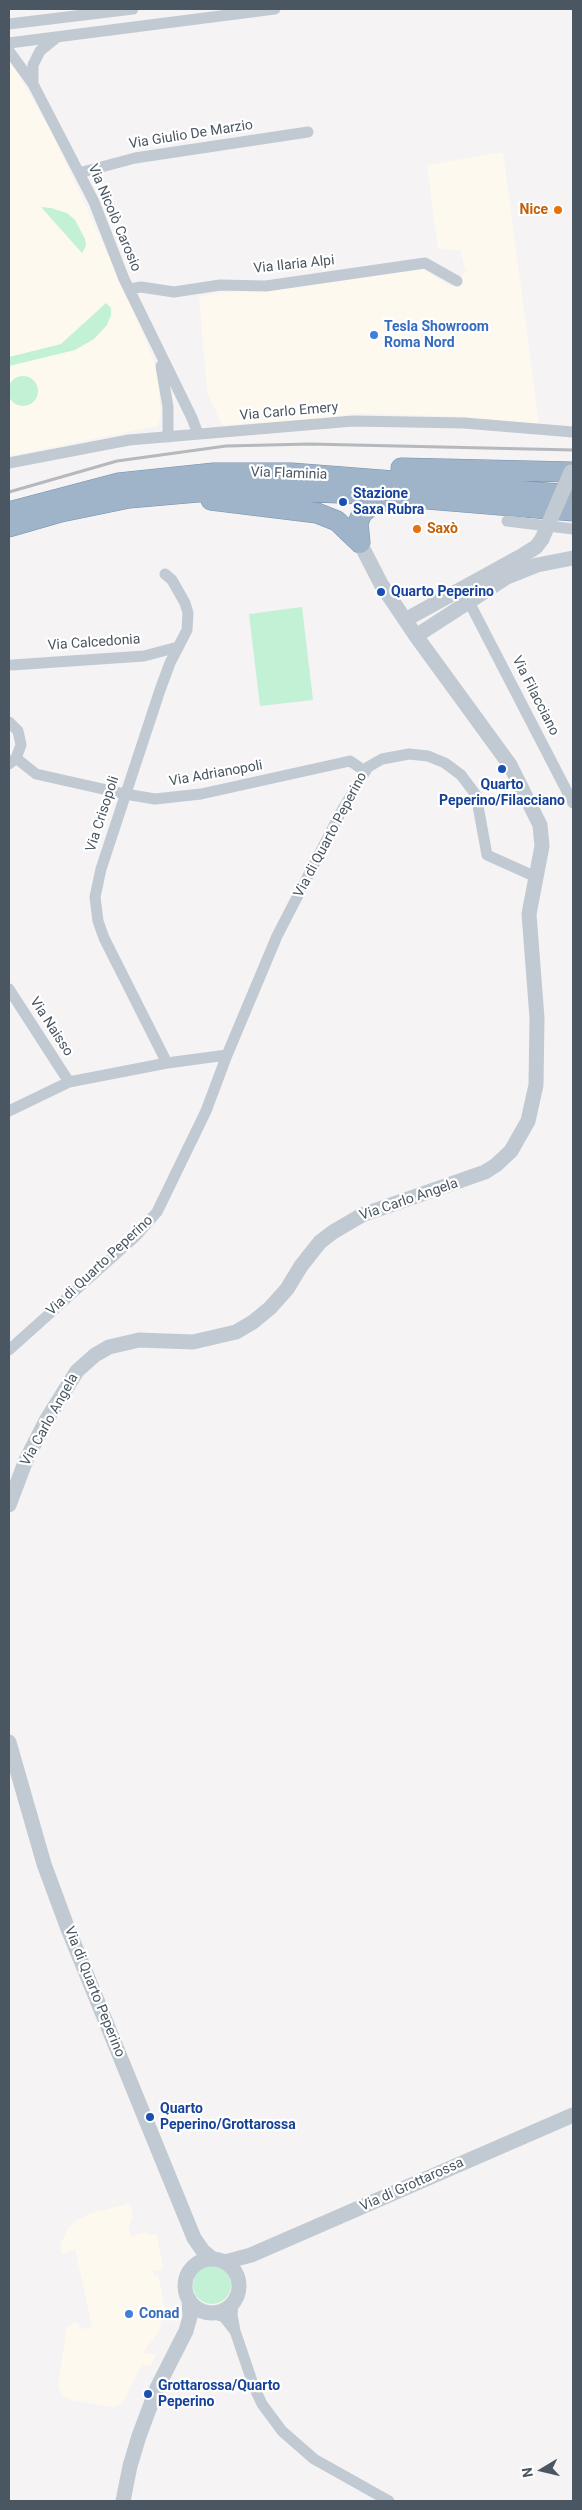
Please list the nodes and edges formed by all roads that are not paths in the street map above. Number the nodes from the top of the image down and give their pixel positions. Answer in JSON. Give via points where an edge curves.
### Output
{"nodes":[{"id":1,"x":133,"y":9,"type":"edge"},
{"id":2,"x":275,"y":9,"type":"edge"},
{"id":3,"x":9,"y":24,"type":"edge"},
{"id":4,"x":58,"y":37,"type":"junction"},
{"id":5,"x":9,"y":43,"type":"edge"},
{"id":6,"x":9,"y":51,"type":"edge"},
{"id":7,"x":33,"y":84,"type":"junction"},
{"id":8,"x":308,"y":132,"type":"dead end"},
{"id":9,"x":79,"y":173,"type":"junction"},
{"id":10,"x":458,"y":281,"type":"dead end"},
{"id":11,"x":129,"y":289,"type":"junction"},
{"id":12,"x":152,"y":338,"type":"junction"},
{"id":13,"x":573,"y":432,"type":"edge"},
{"id":14,"x":198,"y":434,"type":"junction"},
{"id":15,"x":168,"y":436,"type":"junction"},
{"id":16,"x":9,"y":463,"type":"edge"},
{"id":17,"x":573,"y":472,"type":"edge"},
{"id":18,"x":291,"y":473,"type":"junction"},
{"id":19,"x":573,"y":495,"type":"edge"},
{"id":20,"x":408,"y":497,"type":"junction"},
{"id":21,"x":129,"y":498,"type":"junction"},
{"id":22,"x":573,"y":511,"type":"edge"},
{"id":23,"x":9,"y":512,"type":"edge"},
{"id":24,"x":507,"y":521,"type":"dead end"},
{"id":25,"x":9,"y":527,"type":"edge"},
{"id":26,"x":573,"y":529,"type":"edge"},
{"id":27,"x":360,"y":543,"type":"junction"},
{"id":28,"x":573,"y":558,"type":"edge"},
{"id":29,"x":165,"y":574,"type":"dead end"},
{"id":30,"x":469,"y":602,"type":"junction"},
{"id":31,"x":405,"y":620,"type":"junction"},
{"id":32,"x":416,"y":636,"type":"junction"},
{"id":33,"x":178,"y":647,"type":"junction"},
{"id":34,"x":12,"y":665,"type":"dead end"},
{"id":35,"x":9,"y":722,"type":"edge"},
{"id":36,"x":12,"y":761,"type":"edge"},
{"id":37,"x":365,"y":771,"type":"junction"},
{"id":38,"x":126,"y":794,"type":"junction"},
{"id":39,"x":573,"y":803,"type":"edge"},
{"id":40,"x":536,"y":877,"type":"junction"},
{"id":41,"x":9,"y":988,"type":"edge"},
{"id":42,"x":227,"y":1055,"type":"junction"},
{"id":43,"x":167,"y":1063,"type":"junction"},
{"id":44,"x":69,"y":1082,"type":"junction"},
{"id":45,"x":9,"y":1111,"type":"edge"},
{"id":46,"x":9,"y":1350,"type":"edge"},
{"id":47,"x":9,"y":1505,"type":"edge"},
{"id":48,"x":9,"y":1742,"type":"edge"},
{"id":49,"x":573,"y":2115,"type":"edge"},
{"id":50,"x":194,"y":2238,"type":"junction"},
{"id":51,"x":251,"y":2255,"type":"junction"},
{"id":52,"x":219,"y":2261,"type":"junction"},
{"id":53,"x":192,"y":2267,"type":"junction"},
{"id":54,"x":238,"y":2277,"type":"junction"},
{"id":55,"x":189,"y":2299,"type":"junction"},
{"id":56,"x":233,"y":2303,"type":"junction"},
{"id":57,"x":211,"y":2313,"type":"junction"},
{"id":58,"x":186,"y":2331,"type":"junction"},
{"id":59,"x":235,"y":2332,"type":"junction"},
{"id":60,"x":123,"y":2501,"type":"edge"},
{"id":61,"x":389,"y":2501,"type":"edge"}],
"edges":[{"from":1,"to":3,"type":"street"},
{"from":2,"to":4,"type":"street"},
{"from":4,"to":5,"type":"street"},
{"from":4,"to":7,"type":"street","via":[[40,51],[33,65]]},
{"from":6,"to":7,"type":"street","name":"Via Nicolò Carosio"},
{"from":7,"to":9,"type":"street","name":"Via Nicolò Carosio"},
{"from":8,"to":9,"type":"street","name":"Via Giulio De Marzio","via":[[135,158]]},
{"from":9,"to":11,"type":"street","name":"Via Nicolò Carosio"},
{"from":10,"to":11,"type":"street","name":"Via Ilaria Alpi","via":[[425,263],[266,286],[220,285],[174,292],[141,287]]},
{"from":11,"to":12,"type":"street","name":"Via Nicolò Carosio"},
{"from":12,"to":14,"type":"street","name":"Via Nicolò Carosio"},
{"from":12,"to":15,"type":"street","name":"Via Nicolò Carosio","via":[[166,387]]},
{"from":13,"to":14,"type":"street","name":"Via Carlo Emery","via":[[436,422],[353,421]]},
{"from":14,"to":15,"type":"street","name":"Via Carlo Emery"},
{"from":15,"to":16,"type":"street","name":"Via Carlo Emery","via":[[96,445]]},
{"from":17,"to":18,"type":"highway","via":[[367,468]]},
{"from":17,"to":31,"type":"street","bridge":true,"via":[[536,547]]},
{"from":18,"to":19,"type":"highway","name":"Via Flaminia"},
{"from":18,"to":23,"type":"highway","name":"Via Flaminia","via":[[214,473],[139,480],[99,487]]},
{"from":20,"to":21,"type":"highway","name":"Via Flaminia","via":[[312,490],[232,489]]},
{"from":20,"to":22,"type":"highway","name":"Via Flaminia"},
{"from":20,"to":27,"type":"highway","via":[[381,502],[364,511],[358,523]]},
{"from":21,"to":25,"type":"highway","name":"Via Flaminia"},
{"from":21,"to":27,"type":"highway","via":[[180,498],[310,511],[337,521]]},
{"from":24,"to":26,"type":"street"},
{"from":27,"to":31,"type":"street"},
{"from":28,"to":30,"type":"street","via":[[542,563],[516,572]]},
{"from":29,"to":33,"type":"street","name":"Via Crisopoli","via":[[172,580],[188,613],[187,630]]},
{"from":30,"to":32,"type":"street"},
{"from":30,"to":39,"type":"street","name":"Via Filacciano"},
{"from":31,"to":32,"type":"street"},
{"from":32,"to":40,"type":"street","via":[[510,765],[536,812],[543,838]]},
{"from":33,"to":34,"type":"street","name":"Via Calcedonia","via":[[144,656]]},
{"from":33,"to":38,"type":"street","name":"Via Crisopoli"},
{"from":35,"to":36,"type":"street","via":[[18,731],[21,745]]},
{"from":36,"to":38,"type":"street","name":"Via Adrianopoli","via":[[36,774]]},
{"from":37,"to":38,"type":"street","name":"Via Adrianopoli","via":[[350,761],[201,794],[155,799]]},
{"from":37,"to":40,"type":"street","name":"Via di Quarto Peperino","via":[[377,761],[400,754],[428,756],[446,763],[462,775],[476,795],[487,855]]},
{"from":37,"to":42,"type":"street","name":"Via di Quarto Peperino","via":[[277,936]]},
{"from":38,"to":43,"type":"street","name":"Via Crisopoli","via":[[98,881],[96,913],[104,938]]},
{"from":40,"to":47,"type":"street","name":"Via Carlo Angela","via":[[529,914],[537,1018],[536,1085],[528,1121],[511,1151],[496,1165],[470,1179],[393,1202],[333,1232],[320,1242],[287,1290],[270,1308],[236,1332],[193,1342],[139,1340],[109,1347],[95,1355],[77,1371],[60,1397],[26,1460]]},
{"from":41,"to":44,"type":"street","name":"Via Naisso"},
{"from":42,"to":43,"type":"street"},
{"from":42,"to":46,"type":"street","name":"Via di Quarto Peperino","via":[[206,1111],[157,1212],[136,1236]]},
{"from":43,"to":44,"type":"street"},
{"from":44,"to":45,"type":"street"},
{"from":48,"to":50,"type":"street","name":"Via di Quarto Peperino","via":[[44,1864],[68,1930]]},
{"from":49,"to":51,"type":"street","name":"Via di Grottarossa"},
{"from":50,"to":52,"type":"street","name":"Via di Quarto Peperino","via":[[203,2251]]},
{"from":50,"to":53,"type":"street","name":"Via di Quarto Peperino"},
{"from":51,"to":52,"type":"street","name":"Via di Grottarossa"},
{"from":51,"to":54,"type":"street"},
{"from":52,"to":53,"type":"street","via":[[201,2261]]},
{"from":52,"to":54,"type":"street","via":[[231,2267]]},
{"from":53,"to":55,"type":"street","via":[[185,2285]]},
{"from":54,"to":56,"type":"street","via":[[239,2291]]},
{"from":55,"to":57,"type":"street","via":[[197,2308]]},
{"from":55,"to":58,"type":"street","via":[[190,2317]]},
{"from":56,"to":57,"type":"street","via":[[224,2310]]},
{"from":56,"to":59,"type":"street"},
{"from":57,"to":58,"type":"street"},
{"from":57,"to":59,"type":"street","via":[[224,2318]]},
{"from":58,"to":60,"type":"street","via":[[157,2388],[139,2436]]},
{"from":59,"to":61,"type":"street","via":[[262,2404],[282,2431],[314,2459]]}]}
